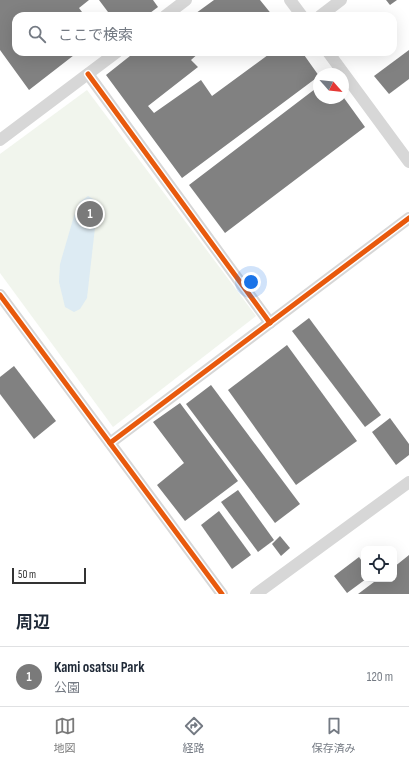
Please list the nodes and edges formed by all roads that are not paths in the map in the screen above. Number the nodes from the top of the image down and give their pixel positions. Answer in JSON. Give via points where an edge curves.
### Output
{"nodes":[{"id":1,"x":186,"y":0,"type":"edge"},
{"id":2,"x":290,"y":0,"type":"edge"},
{"id":3,"x":342,"y":0,"type":"edge"},
{"id":4,"x":170,"y":12,"type":"edge"},
{"id":5,"x":299,"y":12,"type":"edge"},
{"id":6,"x":326,"y":12,"type":"edge"},
{"id":7,"x":112,"y":56,"type":"edge"},
{"id":8,"x":331,"y":56,"type":"edge"},
{"id":9,"x":88,"y":74,"type":"junction"},
{"id":10,"x":0,"y":140,"type":"edge"},
{"id":11,"x":409,"y":162,"type":"edge"},
{"id":12,"x":409,"y":218,"type":"edge"},
{"id":13,"x":0,"y":295,"type":"edge"},
{"id":14,"x":270,"y":323,"type":"junction"},
{"id":15,"x":110,"y":443,"type":"junction"},
{"id":16,"x":409,"y":482,"type":"edge"},
{"id":17,"x":222,"y":594,"type":"edge"},
{"id":18,"x":256,"y":594,"type":"edge"}],
"edges":[{"from":1,"to":4,"type":"street"},
{"from":2,"to":5,"type":"street"},
{"from":3,"to":6,"type":"street"},
{"from":7,"to":9,"type":"street"},
{"from":8,"to":11,"type":"street"},
{"from":9,"to":10,"type":"street"},
{"from":9,"to":14,"type":"street"},
{"from":12,"to":14,"type":"street"},
{"from":13,"to":15,"type":"street"},
{"from":14,"to":15,"type":"street"},
{"from":15,"to":17,"type":"street"},
{"from":16,"to":18,"type":"street"}]}
